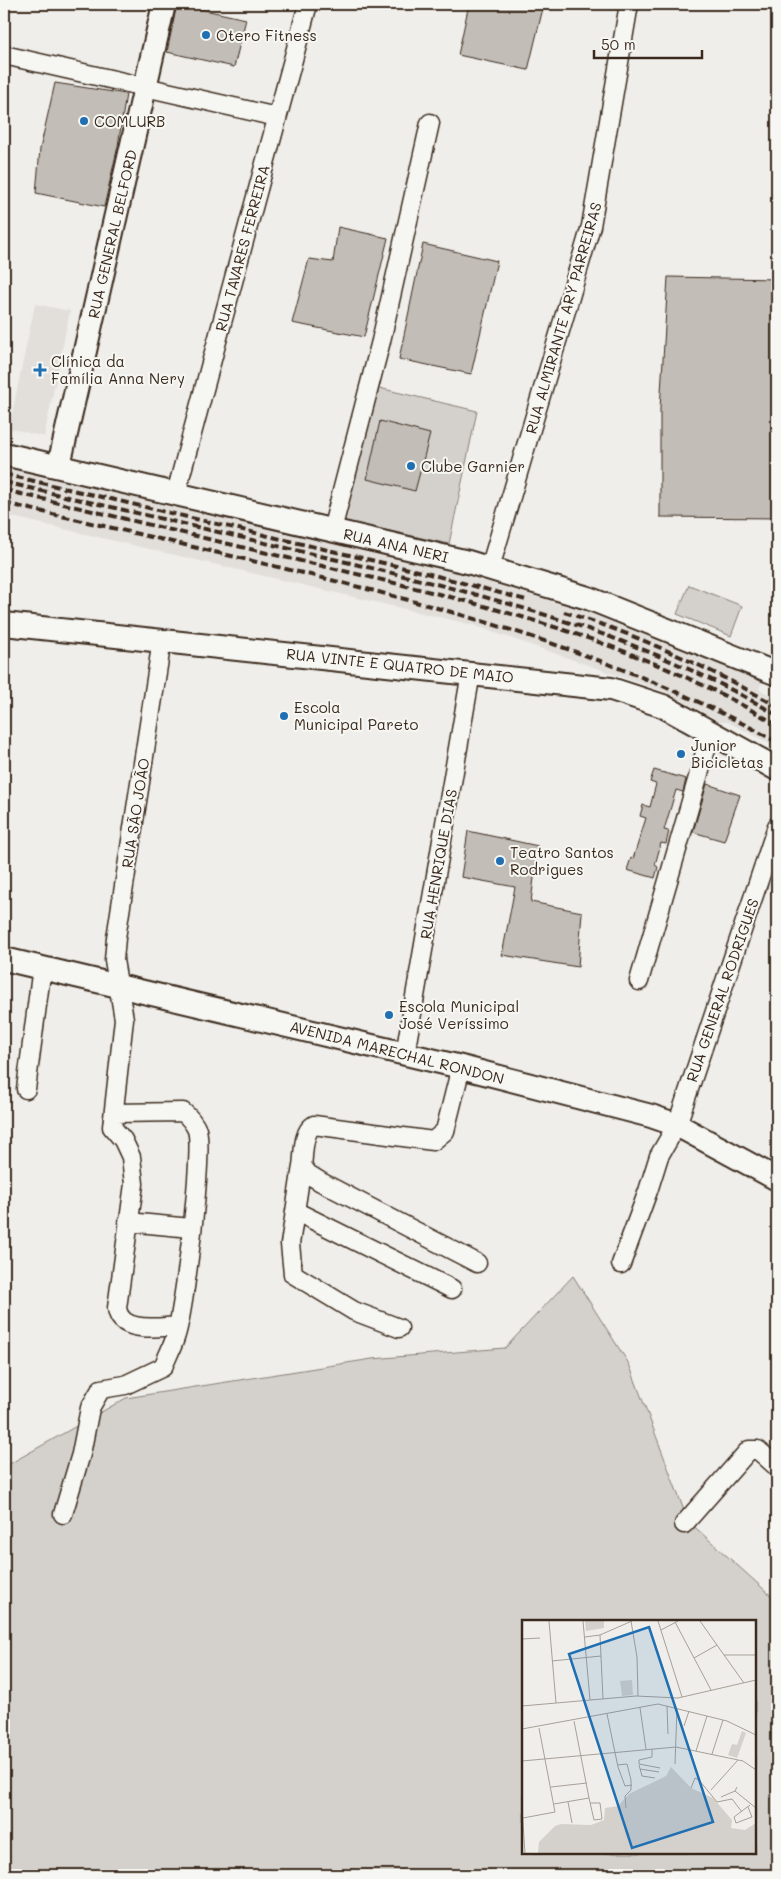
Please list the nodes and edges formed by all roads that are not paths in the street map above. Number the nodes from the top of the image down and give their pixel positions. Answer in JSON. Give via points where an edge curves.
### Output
{"nodes":[{"id":1,"x":164,"y":4,"type":"edge"},
{"id":2,"x":308,"y":4,"type":"edge"},
{"id":3,"x":629,"y":4,"type":"edge"},
{"id":4,"x":4,"y":55,"type":"edge"},
{"id":5,"x":146,"y":86,"type":"junction"},
{"id":6,"x":277,"y":117,"type":"junction"},
{"id":7,"x":430,"y":123,"type":"dead end"},
{"id":8,"x":4,"y":454,"type":"edge"},
{"id":9,"x":59,"y":465,"type":"junction"},
{"id":10,"x":176,"y":493,"type":"junction"},
{"id":11,"x":332,"y":530,"type":"junction"},
{"id":12,"x":490,"y":568,"type":"junction"},
{"id":13,"x":4,"y":624,"type":"edge"},
{"id":14,"x":162,"y":640,"type":"junction"},
{"id":15,"x":471,"y":673,"type":"junction"},
{"id":16,"x":777,"y":674,"type":"edge"},
{"id":17,"x":710,"y":732,"type":"junction"},
{"id":18,"x":777,"y":769,"type":"edge"},
{"id":19,"x":777,"y":826,"type":"edge"},
{"id":20,"x":4,"y":959,"type":"edge"},
{"id":21,"x":42,"y":968,"type":"junction"},
{"id":22,"x":639,"y":981,"type":"dead end"},
{"id":23,"x":117,"y":985,"type":"junction"},
{"id":24,"x":405,"y":1054,"type":"junction"},
{"id":25,"x":461,"y":1067,"type":"junction"},
{"id":26,"x":26,"y":1089,"type":"dead end"},
{"id":27,"x":114,"y":1114,"type":"junction"},
{"id":28,"x":677,"y":1125,"type":"junction"},
{"id":29,"x":302,"y":1166,"type":"junction"},
{"id":30,"x":777,"y":1179,"type":"edge"},
{"id":31,"x":295,"y":1211,"type":"junction"},
{"id":32,"x":128,"y":1222,"type":"junction"},
{"id":33,"x":191,"y":1228,"type":"junction"},
{"id":34,"x":477,"y":1263,"type":"dead end"},
{"id":35,"x":621,"y":1264,"type":"dead end"},
{"id":36,"x":452,"y":1289,"type":"dead end"},
{"id":37,"x":178,"y":1326,"type":"junction"},
{"id":38,"x":399,"y":1328,"type":"dead end"},
{"id":39,"x":777,"y":1467,"type":"edge"},
{"id":40,"x":63,"y":1514,"type":"dead end"},
{"id":41,"x":684,"y":1524,"type":"dead end"}],
"edges":[{"from":1,"to":5,"type":"main road","name":"RUA GENERAL BELFORD"},
{"from":2,"to":6,"type":"street","name":"RUA TAVARES FERREIRA"},
{"from":3,"to":12,"type":"street","name":"RUA ALMIRANTE ARY PARREIRAS","via":[[591,226]]},
{"from":4,"to":5,"type":"street"},
{"from":5,"to":6,"type":"street"},
{"from":5,"to":9,"type":"main road","name":"RUA GENERAL BELFORD"},
{"from":6,"to":10,"type":"street","name":"RUA TAVARES FERREIRA"},
{"from":7,"to":11,"type":"street"},
{"from":8,"to":9,"type":"main road","name":"RUA ANA NERI"},
{"from":9,"to":10,"type":"main road","name":"RUA ANA NERI"},
{"from":10,"to":11,"type":"main road","name":"RUA ANA NERI"},
{"from":11,"to":12,"type":"main road","name":"RUA ANA NERI"},
{"from":12,"to":16,"type":"main road","name":"RUA ANA NERI","via":[[588,598]]},
{"from":13,"to":14,"type":"main road","name":"RUA VINTE E QUATRO DE MAIO"},
{"from":14,"to":15,"type":"main road","name":"RUA VINTE E QUATRO DE MAIO"},
{"from":14,"to":23,"type":"street","name":"RUA SÃO JOÃO","via":[[116,938]]},
{"from":15,"to":17,"type":"main road","name":"RUA VINTE E QUATRO DE MAIO","via":[[612,689],[664,706]]},
{"from":15,"to":24,"type":"street","name":"RUA HENRIQUE DIAS"},
{"from":17,"to":18,"type":"main road","name":"RUA VINTE E QUATRO DE MAIO"},
{"from":17,"to":22,"type":"street"},
{"from":19,"to":28,"type":"street","name":"RUA GENERAL RODRIGUES"},
{"from":20,"to":21,"type":"main road","name":"AVENIDA MARECHAL RONDON"},
{"from":21,"to":23,"type":"main road","name":"AVENIDA MARECHAL RONDON"},
{"from":21,"to":26,"type":"street"},
{"from":23,"to":24,"type":"main road","name":"AVENIDA MARECHAL RONDON"},
{"from":23,"to":27,"type":"street","name":"RUA SÃO JOÃO","via":[[124,1019]]},
{"from":24,"to":25,"type":"main road","name":"AVENIDA MARECHAL RONDON"},
{"from":25,"to":28,"type":"main road","name":"AVENIDA MARECHAL RONDON"},
{"from":25,"to":29,"type":"street","via":[[445,1131],[439,1138],[433,1140],[314,1125],[306,1135]]},
{"from":27,"to":32,"type":"street","via":[[112,1127],[131,1157],[134,1184]]},
{"from":27,"to":33,"type":"street","via":[[183,1112],[190,1118],[197,1132],[198,1164]]},
{"from":28,"to":30,"type":"main road","name":"AVENIDA MARECHAL RONDON"},
{"from":28,"to":35,"type":"street","name":"RUA GENERAL RODRIGUES","via":[[659,1156]]},
{"from":29,"to":31,"type":"street"},
{"from":29,"to":34,"type":"street","via":[[321,1182]]},
{"from":31,"to":36,"type":"street"},
{"from":31,"to":38,"type":"street","via":[[290,1244],[293,1274],[354,1311]]},
{"from":32,"to":33,"type":"street"},
{"from":32,"to":37,"type":"street","via":[[118,1315],[136,1327]]},
{"from":33,"to":37,"type":"street"},
{"from":37,"to":40,"type":"street","via":[[163,1367],[125,1385],[101,1389],[90,1408],[81,1454]]},
{"from":39,"to":41,"type":"street","via":[[758,1450],[749,1450]]}]}
